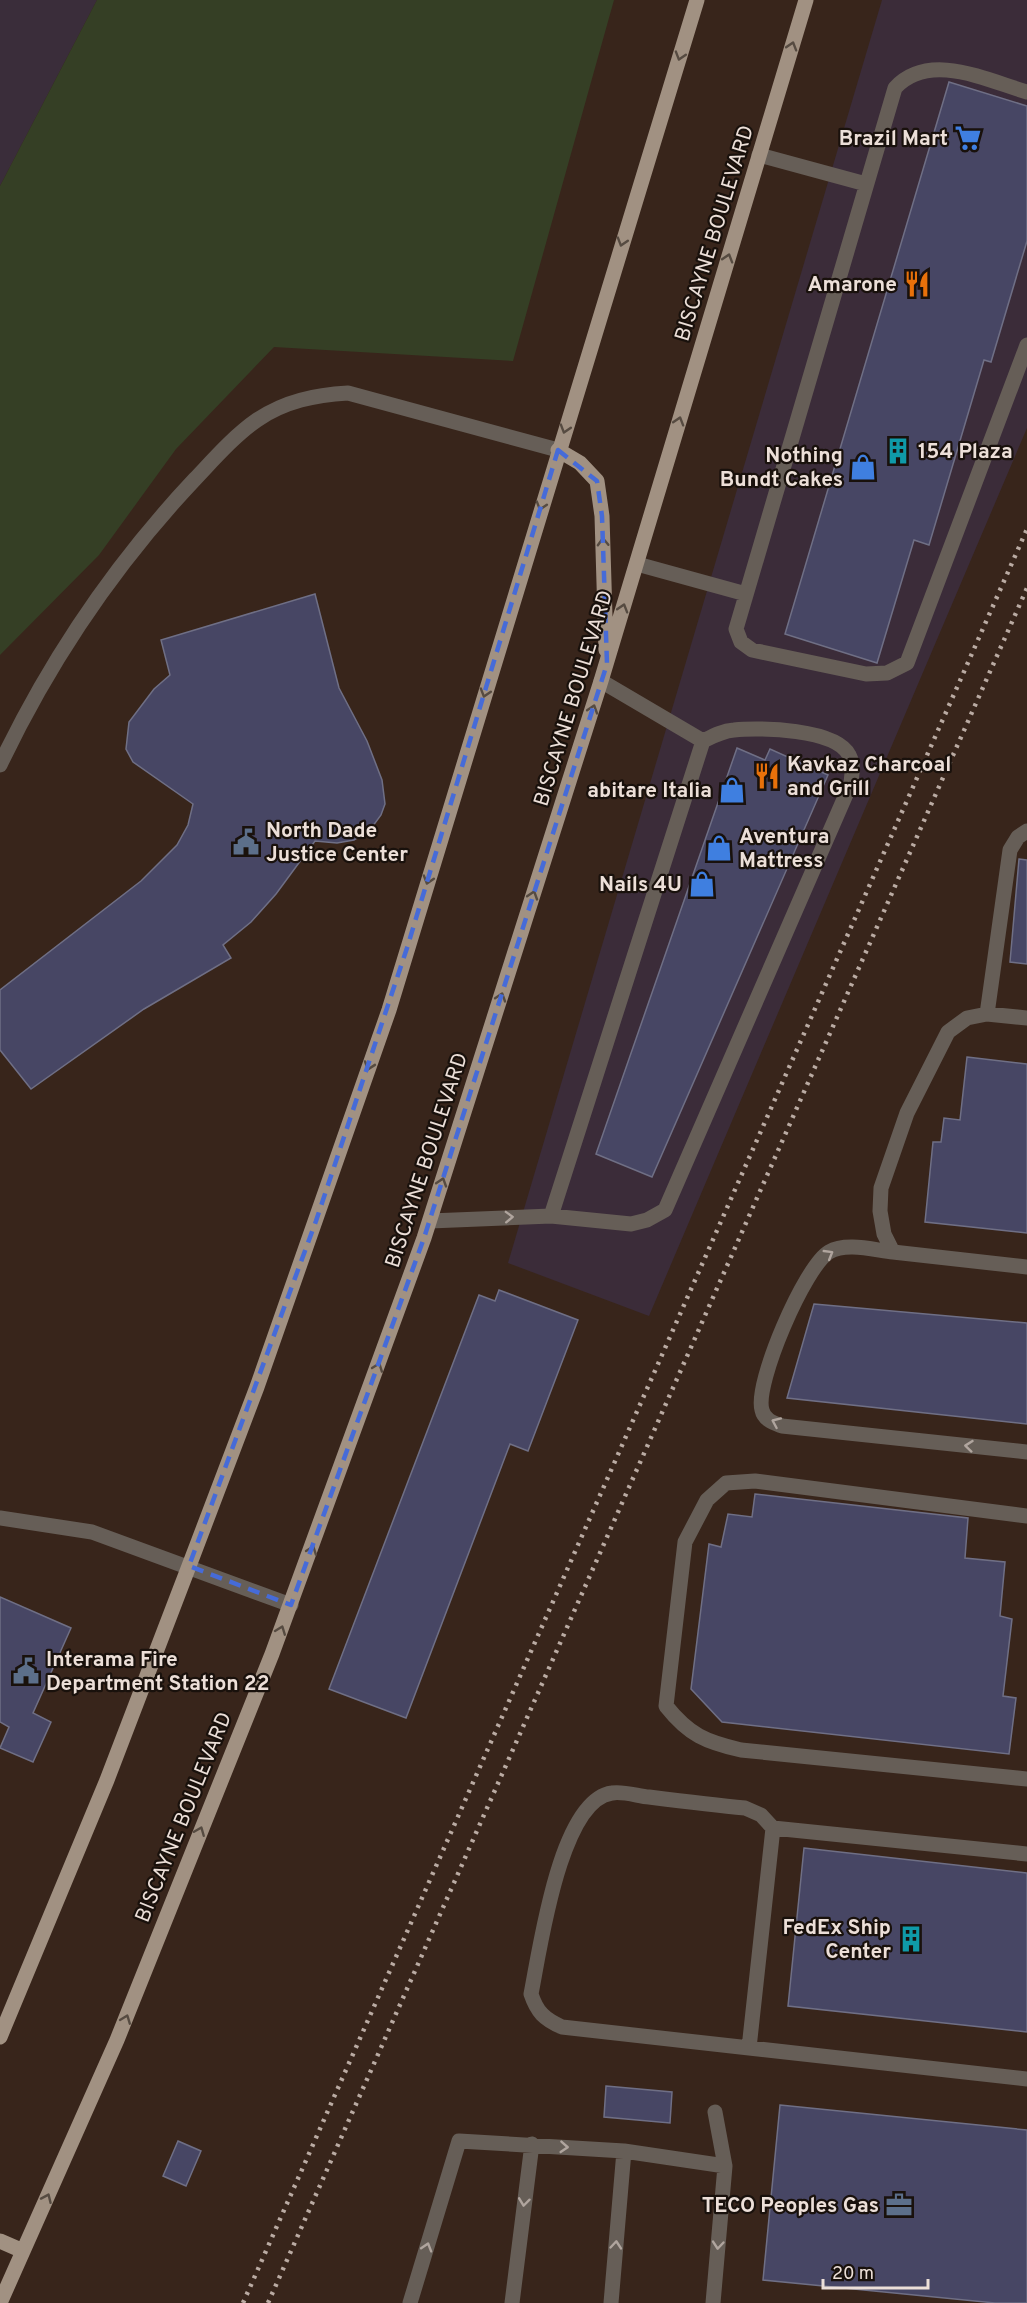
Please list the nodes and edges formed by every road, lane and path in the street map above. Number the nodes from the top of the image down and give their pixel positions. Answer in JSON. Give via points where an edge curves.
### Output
{"nodes":[{"id":1,"x":697,"y":0,"type":"edge"},
{"id":2,"x":806,"y":0,"type":"edge"},
{"id":3,"x":1027,"y":92,"type":"edge"},
{"id":4,"x":759,"y":154,"type":"junction"},
{"id":5,"x":866,"y":184,"type":"junction"},
{"id":6,"x":1027,"y":345,"type":"edge"},
{"id":7,"x":558,"y":450,"type":"junction"},
{"id":8,"x":637,"y":564,"type":"junction"},
{"id":9,"x":746,"y":594,"type":"junction"},
{"id":10,"x":607,"y":664,"type":"junction"},
{"id":11,"x":602,"y":681,"type":"junction"},
{"id":12,"x":704,"y":741,"type":"junction"},
{"id":13,"x":0,"y":765,"type":"edge"},
{"id":14,"x":1027,"y":831,"type":"edge"},
{"id":15,"x":987,"y":1014,"type":"junction"},
{"id":16,"x":1027,"y":1018,"type":"edge"},
{"id":17,"x":551,"y":1216,"type":"junction"},
{"id":18,"x":430,"y":1221,"type":"junction"},
{"id":19,"x":893,"y":1252,"type":"junction"},
{"id":20,"x":1027,"y":1266,"type":"edge"},
{"id":21,"x":1027,"y":1452,"type":"edge"},
{"id":22,"x":1027,"y":1516,"type":"edge"},
{"id":23,"x":0,"y":1518,"type":"edge"},
{"id":24,"x":189,"y":1566,"type":"junction"},
{"id":25,"x":291,"y":1605,"type":"junction"},
{"id":26,"x":1027,"y":1779,"type":"edge"},
{"id":27,"x":773,"y":1828,"type":"junction"},
{"id":28,"x":1027,"y":1854,"type":"edge"},
{"id":29,"x":0,"y":2037,"type":"edge"},
{"id":30,"x":749,"y":2048,"type":"junction"},
{"id":31,"x":1027,"y":2079,"type":"edge"},
{"id":32,"x":715,"y":2112,"type":"dead end"},
{"id":33,"x":532,"y":2144,"type":"junction"},
{"id":34,"x":624,"y":2151,"type":"junction"},
{"id":35,"x":725,"y":2166,"type":"junction"},
{"id":36,"x":0,"y":2241,"type":"edge"},
{"id":37,"x":23,"y":2251,"type":"junction"},
{"id":38,"x":0,"y":2303,"type":"edge"},
{"id":39,"x":410,"y":2303,"type":"edge"},
{"id":40,"x":512,"y":2303,"type":"edge"},
{"id":41,"x":611,"y":2303,"type":"edge"},
{"id":42,"x":713,"y":2303,"type":"edge"}],
"edges":[{"from":1,"to":7,"type":"main road","one_way":true},
{"from":4,"to":2,"type":"main road","name":"BISCAYNE BOULEVARD","one_way":true},
{"from":3,"to":5,"type":"street","via":[[956,71],[929,69],[905,76],[895,88]]},
{"from":4,"to":5,"type":"street"},
{"from":8,"to":4,"type":"main road","name":"BISCAYNE BOULEVARD","one_way":true},
{"from":5,"to":9,"type":"street"},
{"from":6,"to":9,"type":"street","via":[[907,663],[887,673],[866,674],[752,650],[741,642],[736,629]]},
{"from":10,"to":7,"type":"main road","one_way":true,"via":[[602,516],[597,481],[580,463]]},
{"from":7,"to":13,"type":"street","via":[[348,393],[316,394],[257,420],[167,509],[97,597],[63,647]]},
{"from":7,"to":24,"type":"main road","one_way":true,"via":[[389,1010],[261,1376]]},
{"from":8,"to":9,"type":"street"},
{"from":10,"to":8,"type":"main road","name":"BISCAYNE BOULEVARD","one_way":true},
{"from":10,"to":11,"type":"main road","name":"BISCAYNE BOULEVARD"},
{"from":11,"to":12,"type":"street"},
{"from":18,"to":11,"type":"main road","name":"BISCAYNE BOULEVARD","one_way":true},
{"from":12,"to":17,"type":"street"},
{"from":12,"to":17,"type":"street","via":[[734,730],[815,734],[840,744],[849,754],[853,766],[851,783],[665,1210],[631,1224]]},
{"from":14,"to":15,"type":"street","via":[[1010,850]]},
{"from":15,"to":16,"type":"street"},
{"from":15,"to":19,"type":"street","via":[[967,1018],[948,1032],[907,1113],[881,1188],[882,1222]]},
{"from":18,"to":17,"type":"street","one_way":true},
{"from":25,"to":18,"type":"main road","name":"BISCAYNE BOULEVARD","one_way":true},
{"from":19,"to":20,"type":"street"},
{"from":21,"to":19,"type":"street","one_way":true,"via":[[782,1426],[762,1413],[760,1399],[775,1346],[809,1273],[829,1252],[844,1247]]},
{"from":22,"to":26,"type":"street","via":[[754,1481],[726,1483],[707,1500],[685,1542],[666,1706],[681,1725],[708,1742],[741,1750]]},
{"from":23,"to":24,"type":"street","via":[[92,1532]]},
{"from":24,"to":25,"type":"street"},
{"from":24,"to":29,"type":"main road","via":[[107,1780]]},
{"from":37,"to":25,"type":"main road","name":"BISCAYNE BOULEVARD","one_way":true,"via":[[117,2040]]},
{"from":27,"to":28,"type":"street"},
{"from":27,"to":30,"type":"street"},
{"from":27,"to":30,"type":"street","via":[[761,1815],[745,1808],[612,1792],[591,1803],[577,1821],[558,1869],[531,1994],[536,2009],[562,2027]]},
{"from":30,"to":31,"type":"street"},
{"from":32,"to":35,"type":"street"},
{"from":33,"to":34,"type":"street","one_way":true},
{"from":39,"to":33,"type":"street","one_way":true,"via":[[459,2141]]},
{"from":33,"to":40,"type":"street","one_way":true},
{"from":34,"to":35,"type":"street"},
{"from":41,"to":34,"type":"street","one_way":true},
{"from":35,"to":42,"type":"street","one_way":true},
{"from":36,"to":37,"type":"main road"},
{"from":37,"to":38,"type":"main road","name":"BISCAYNE BOULEVARD"}]}
